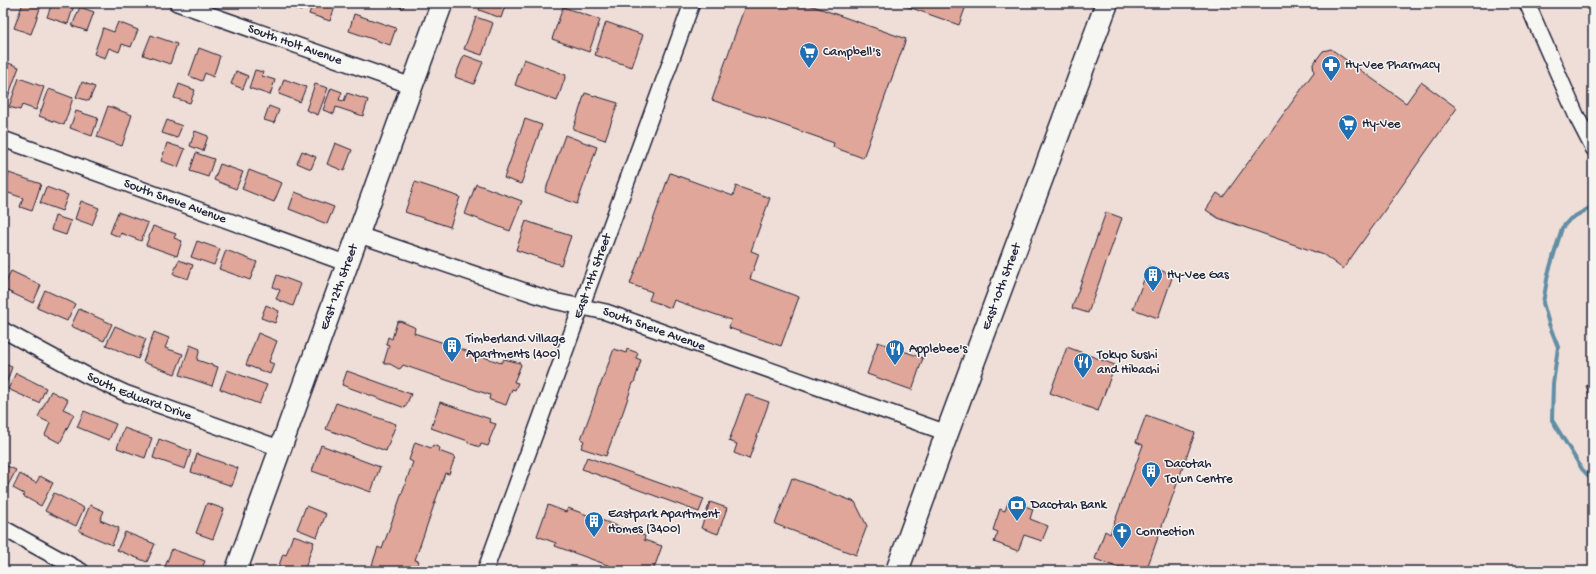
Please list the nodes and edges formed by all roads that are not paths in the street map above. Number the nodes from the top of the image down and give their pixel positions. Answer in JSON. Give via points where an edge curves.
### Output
{"nodes":[{"id":1,"x":177,"y":3,"type":"edge"},
{"id":2,"x":442,"y":3,"type":"edge"},
{"id":3,"x":692,"y":3,"type":"edge"},
{"id":4,"x":1107,"y":3,"type":"edge"},
{"id":5,"x":1527,"y":3,"type":"edge"},
{"id":6,"x":412,"y":86,"type":"junction"},
{"id":7,"x":3,"y":139,"type":"edge"},
{"id":8,"x":1593,"y":148,"type":"edge"},
{"id":9,"x":359,"y":235,"type":"junction"},
{"id":10,"x":348,"y":264,"type":"junction"},
{"id":11,"x":581,"y":307,"type":"junction"},
{"id":12,"x":3,"y":330,"type":"edge"},
{"id":13,"x":947,"y":433,"type":"junction"},
{"id":14,"x":282,"y":449,"type":"junction"},
{"id":15,"x":3,"y":528,"type":"edge"},
{"id":16,"x":81,"y":571,"type":"edge"},
{"id":17,"x":236,"y":571,"type":"edge"},
{"id":18,"x":485,"y":571,"type":"edge"},
{"id":19,"x":897,"y":571,"type":"edge"}],
"edges":[{"from":1,"to":6,"type":"street","name":"South Holt Avenue"},
{"from":2,"to":6,"type":"street","name":"East 12th Street"},
{"from":3,"to":11,"type":"street","name":"East 11th Street"},
{"from":4,"to":13,"type":"main road","name":"East 10th Street"},
{"from":5,"to":8,"type":"street"},
{"from":6,"to":9,"type":"street","name":"East 12th Street"},
{"from":7,"to":10,"type":"street","name":"South Sneve Avenue"},
{"from":9,"to":10,"type":"street","name":"East 12th Street"},
{"from":9,"to":11,"type":"street","name":"South Sneve Avenue","via":[[554,301]]},
{"from":10,"to":14,"type":"street","name":"East 12th Street"},
{"from":11,"to":13,"type":"street","name":"South Sneve Avenue","via":[[606,312]]},
{"from":11,"to":18,"type":"street","name":"East 11th Street"},
{"from":12,"to":14,"type":"street","name":"South Edward Drive","via":[[125,393]]},
{"from":13,"to":19,"type":"main road","name":"East 10th Street"},
{"from":14,"to":17,"type":"street","name":"East 12th Street"},
{"from":15,"to":16,"type":"street"}]}
